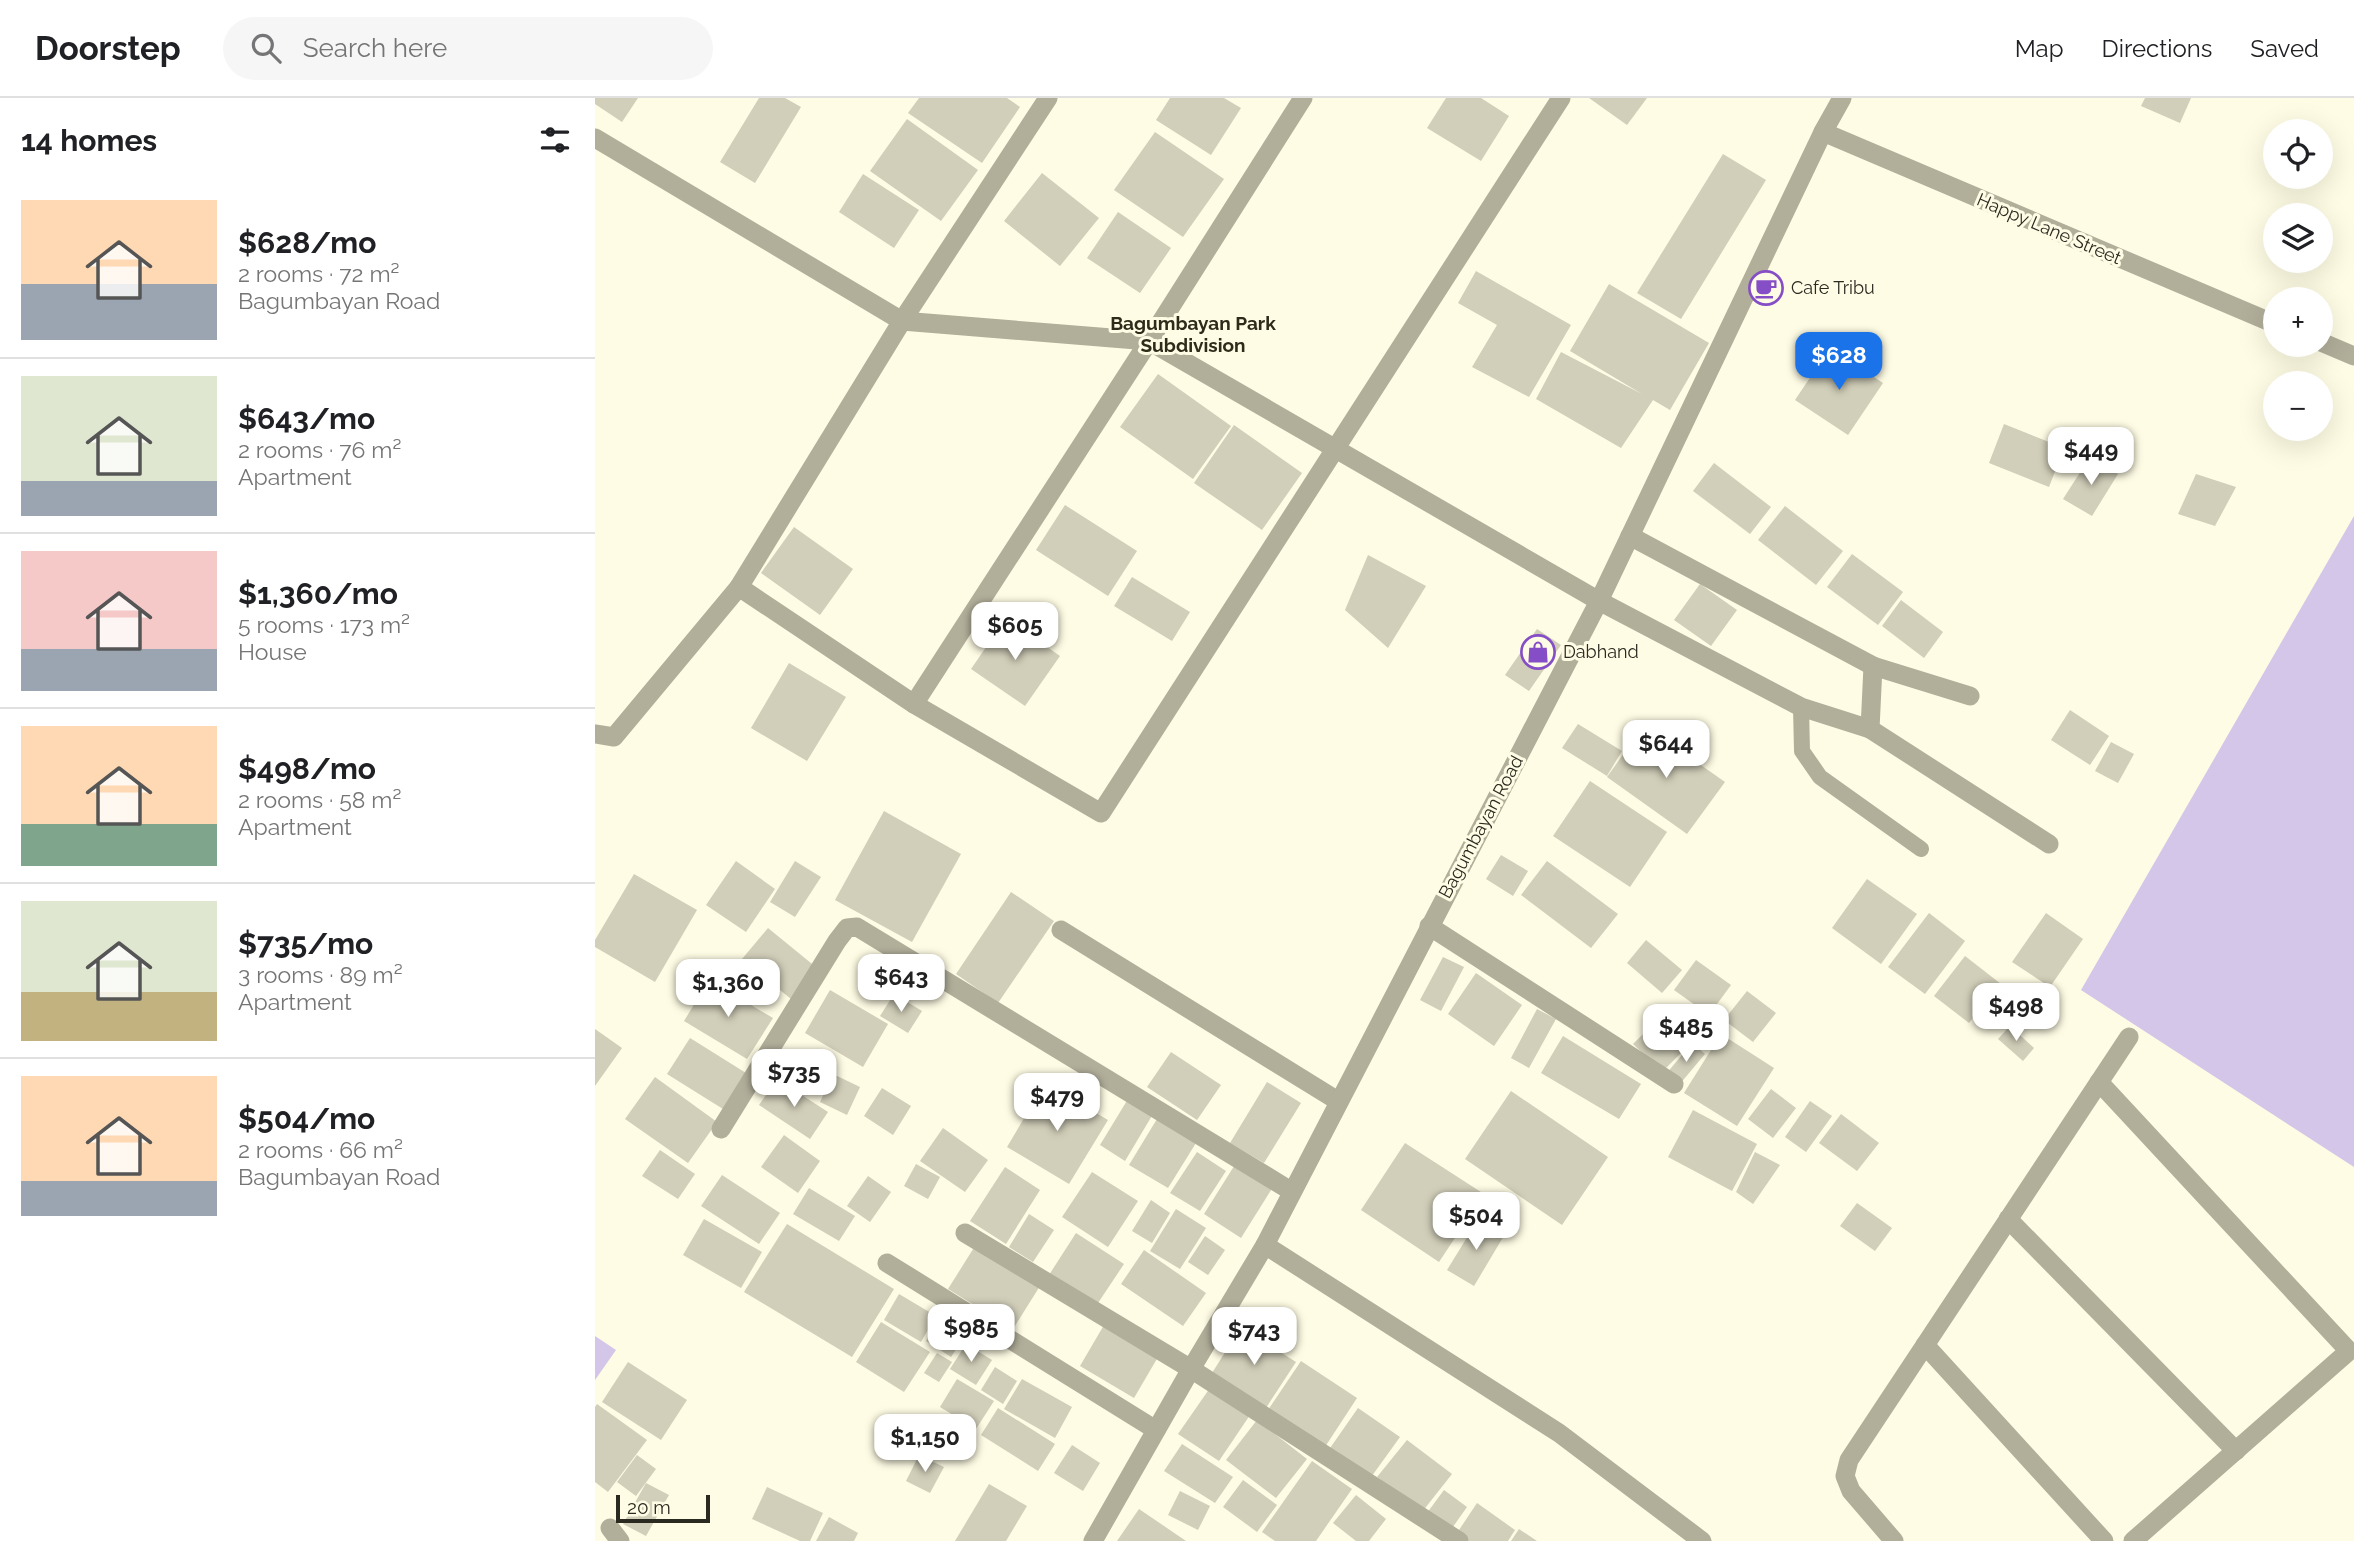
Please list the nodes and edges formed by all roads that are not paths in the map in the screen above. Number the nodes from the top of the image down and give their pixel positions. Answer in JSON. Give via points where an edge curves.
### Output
{"nodes":[{"id":1,"x":1048,"y":98,"type":"edge"},
{"id":2,"x":1303,"y":98,"type":"edge"},
{"id":3,"x":1560,"y":98,"type":"edge"},
{"id":4,"x":1842,"y":98,"type":"edge"},
{"id":5,"x":1823,"y":132,"type":"junction"},
{"id":6,"x":595,"y":138,"type":"edge"},
{"id":7,"x":2263,"y":319,"type":"edge"},
{"id":8,"x":902,"y":321,"type":"junction"},
{"id":9,"x":1149,"y":341,"type":"junction"},
{"id":10,"x":2333,"y":347,"type":"edge"},
{"id":11,"x":2354,"y":356,"type":"edge"},
{"id":12,"x":1335,"y":450,"type":"junction"},
{"id":13,"x":1630,"y":536,"type":"junction"},
{"id":14,"x":739,"y":587,"type":"junction"},
{"id":15,"x":1599,"y":601,"type":"junction"},
{"id":16,"x":1873,"y":666,"type":"junction"},
{"id":17,"x":1970,"y":696,"type":"dead end"},
{"id":18,"x":914,"y":704,"type":"junction"},
{"id":19,"x":1801,"y":707,"type":"junction"},
{"id":20,"x":1870,"y":729,"type":"junction"},
{"id":21,"x":595,"y":734,"type":"edge"},
{"id":22,"x":2049,"y":844,"type":"dead end"},
{"id":23,"x":1921,"y":849,"type":"dead end"},
{"id":24,"x":1429,"y":926,"type":"junction"},
{"id":25,"x":1061,"y":930,"type":"dead end"},
{"id":26,"x":2129,"y":1037,"type":"dead end"},
{"id":27,"x":2099,"y":1082,"type":"junction"},
{"id":28,"x":1674,"y":1084,"type":"dead end"},
{"id":29,"x":1338,"y":1101,"type":"junction"},
{"id":30,"x":721,"y":1129,"type":"dead end"},
{"id":31,"x":1291,"y":1191,"type":"junction"},
{"id":32,"x":2008,"y":1219,"type":"junction"},
{"id":33,"x":965,"y":1233,"type":"dead end"},
{"id":34,"x":1265,"y":1245,"type":"junction"},
{"id":35,"x":887,"y":1263,"type":"dead end"},
{"id":36,"x":1925,"y":1345,"type":"junction"},
{"id":37,"x":2352,"y":1354,"type":"edge"},
{"id":38,"x":1191,"y":1369,"type":"junction"},
{"id":39,"x":1156,"y":1430,"type":"junction"},
{"id":40,"x":2236,"y":1451,"type":"junction"},
{"id":41,"x":1094,"y":1541,"type":"edge"},
{"id":42,"x":1459,"y":1541,"type":"edge"},
{"id":43,"x":1702,"y":1541,"type":"edge"},
{"id":44,"x":1894,"y":1541,"type":"edge"},
{"id":45,"x":2104,"y":1541,"type":"edge"},
{"id":46,"x":2133,"y":1541,"type":"edge"}],
"edges":[{"from":1,"to":8,"type":"street"},
{"from":2,"to":9,"type":"street"},
{"from":3,"to":12,"type":"street"},
{"from":4,"to":5,"type":"street","name":"Bagumbayan Road"},
{"from":5,"to":7,"type":"street","name":"Happy Lane Street"},
{"from":5,"to":13,"type":"street","name":"Bagumbayan Road"},
{"from":6,"to":8,"type":"street"},
{"from":8,"to":9,"type":"street"},
{"from":8,"to":14,"type":"street"},
{"from":9,"to":12,"type":"street"},
{"from":9,"to":18,"type":"street"},
{"from":10,"to":11,"type":"street"},
{"from":12,"to":15,"type":"street"},
{"from":12,"to":18,"type":"street","via":[[1101,813]]},
{"from":13,"to":15,"type":"street","name":"Bagumbayan Road"},
{"from":13,"to":16,"type":"street"},
{"from":14,"to":18,"type":"street"},
{"from":14,"to":21,"type":"street","via":[[614,737]]},
{"from":15,"to":19,"type":"street"},
{"from":15,"to":24,"type":"street","name":"Bagumbayan Road"},
{"from":16,"to":17,"type":"street"},
{"from":16,"to":20,"type":"street"},
{"from":19,"to":20,"type":"street"},
{"from":19,"to":23,"type":"lane","via":[[1802,751],[1820,777]]},
{"from":20,"to":22,"type":"street"},
{"from":24,"to":28,"type":"street"},
{"from":24,"to":29,"type":"street","name":"Bagumbayan Road"},
{"from":25,"to":29,"type":"street"},
{"from":26,"to":27,"type":"street"},
{"from":27,"to":32,"type":"street"},
{"from":27,"to":37,"type":"street"},
{"from":29,"to":31,"type":"street","name":"Bagumbayan Road"},
{"from":30,"to":31,"type":"street","via":[[837,941],[847,928],[857,927]]},
{"from":31,"to":34,"type":"street","name":"Bagumbayan Road"},
{"from":32,"to":36,"type":"street"},
{"from":32,"to":40,"type":"street"},
{"from":33,"to":38,"type":"street"},
{"from":34,"to":38,"type":"street","name":"Bagumbayan Road"},
{"from":34,"to":43,"type":"street","via":[[1559,1433]]},
{"from":35,"to":39,"type":"street"},
{"from":36,"to":44,"type":"street","via":[[1849,1460],[1846,1476],[1851,1492]]},
{"from":36,"to":45,"type":"street"},
{"from":37,"to":40,"type":"street"},
{"from":38,"to":39,"type":"street","name":"Bagumbayan Road"},
{"from":38,"to":42,"type":"street"},
{"from":39,"to":41,"type":"street","name":"Bagumbayan Road"},
{"from":40,"to":46,"type":"street"}]}
